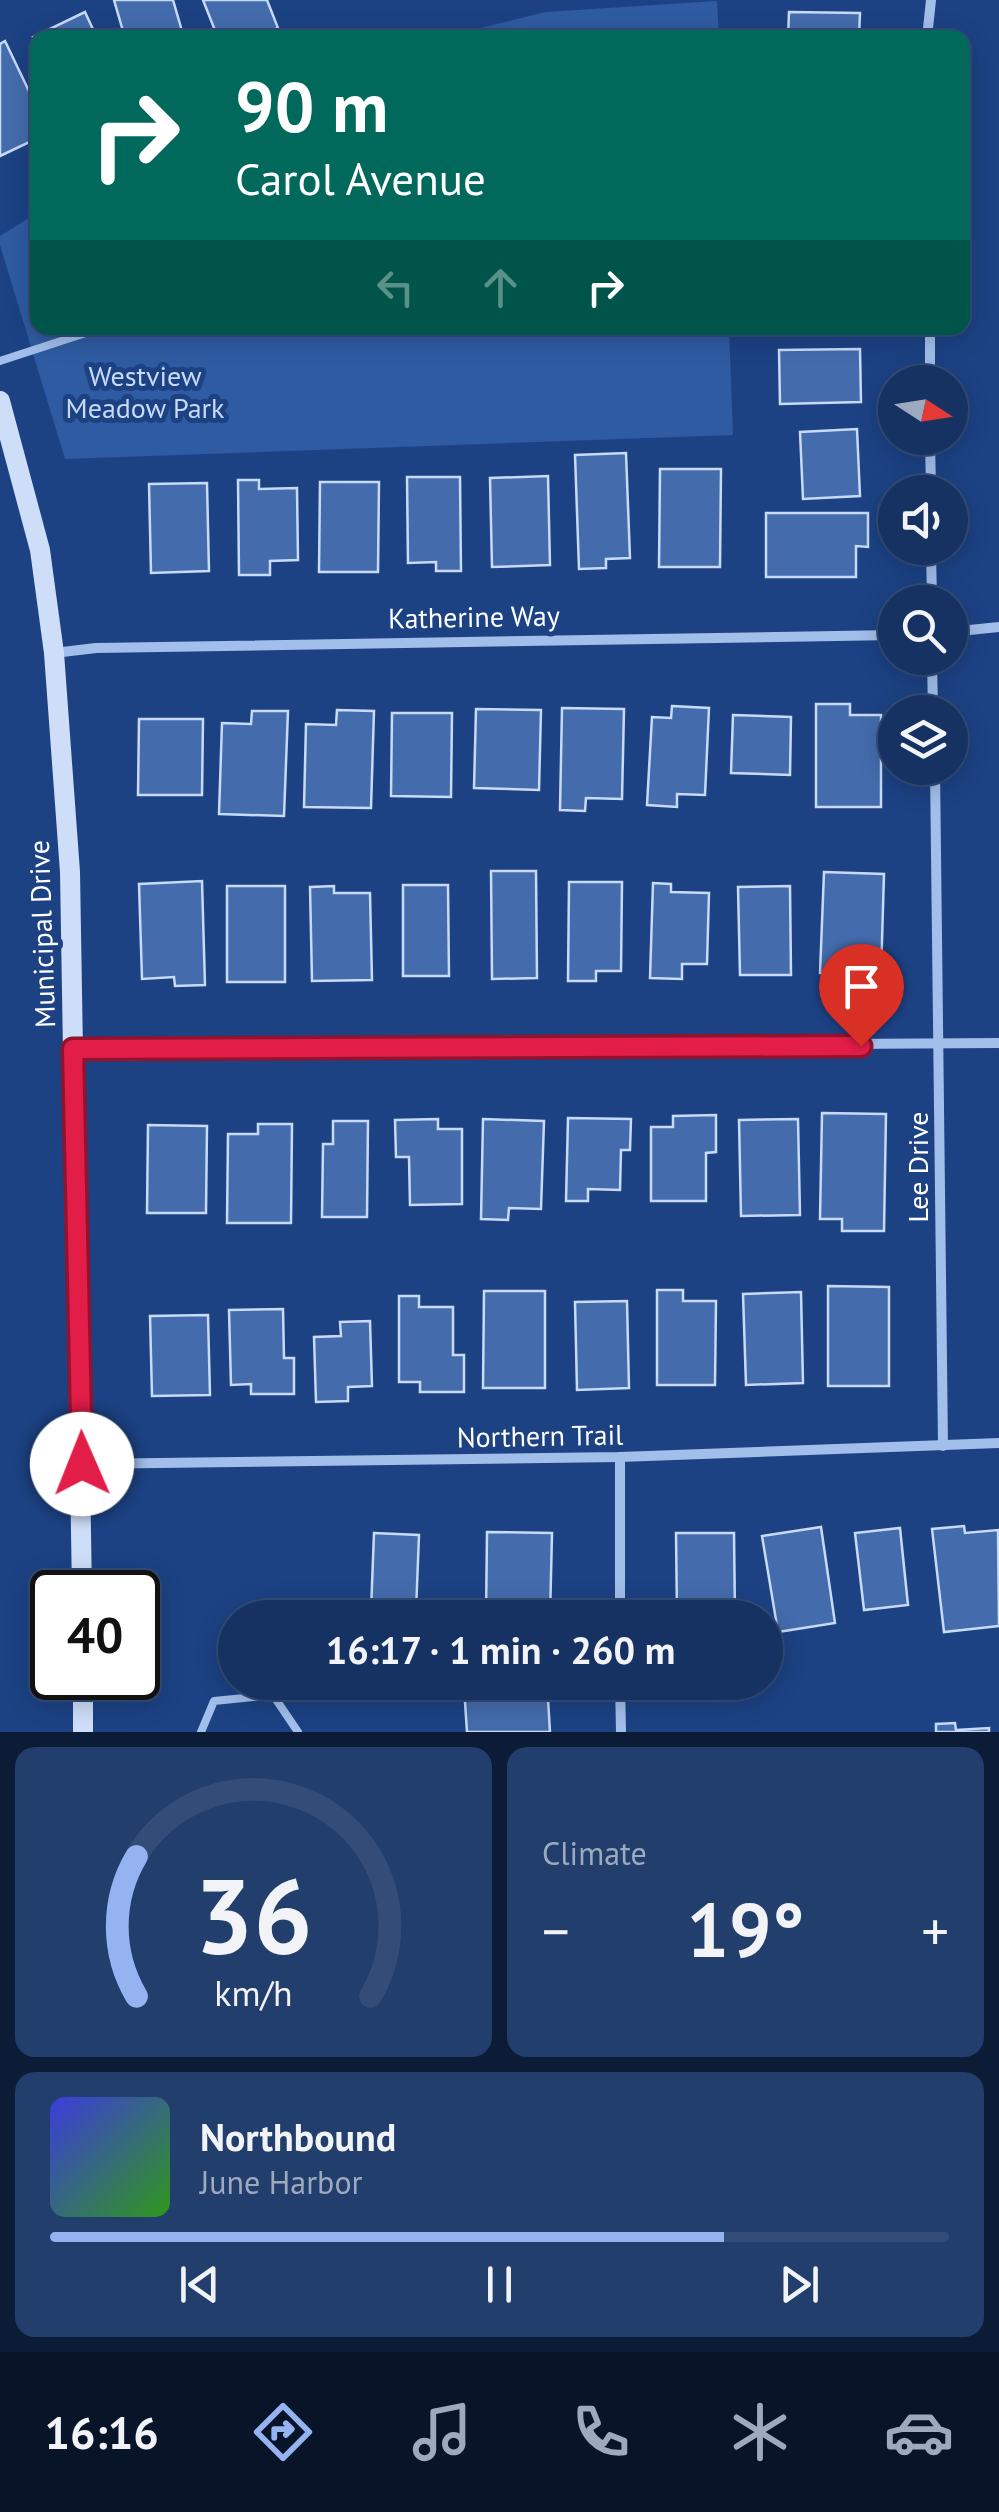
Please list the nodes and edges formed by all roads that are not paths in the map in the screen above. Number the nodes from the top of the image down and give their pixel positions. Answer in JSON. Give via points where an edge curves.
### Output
{"nodes":[{"id":1,"x":931,"y":0,"type":"edge"},
{"id":2,"x":929,"y":30,"type":"edge"},
{"id":3,"x":80,"y":335,"type":"edge"},
{"id":4,"x":930,"y":335,"type":"edge"},
{"id":5,"x":0,"y":361,"type":"edge"},
{"id":6,"x":930,"y":365,"type":"edge"},
{"id":7,"x":0,"y":400,"type":"edge"},
{"id":8,"x":999,"y":627,"type":"edge"},
{"id":9,"x":968,"y":630,"type":"edge"},
{"id":10,"x":878,"y":635,"type":"edge"},
{"id":11,"x":54,"y":653,"type":"junction"},
{"id":12,"x":934,"y":785,"type":"edge"},
{"id":13,"x":999,"y":1042,"type":"edge"},
{"id":14,"x":940,"y":1046,"type":"junction"},
{"id":15,"x":73,"y":1049,"type":"junction"},
{"id":16,"x":999,"y":1444,"type":"edge"},
{"id":17,"x":943,"y":1446,"type":"junction"},
{"id":18,"x":620,"y":1457,"type":"junction"},
{"id":19,"x":82,"y":1464,"type":"junction"},
{"id":20,"x":82,"y":1570,"type":"edge"},
{"id":21,"x":620,"y":1600,"type":"edge"},
{"id":22,"x":83,"y":1700,"type":"edge"},
{"id":23,"x":620,"y":1700,"type":"edge"},
{"id":24,"x":83,"y":1732,"type":"edge"},
{"id":25,"x":200,"y":1732,"type":"edge"},
{"id":26,"x":298,"y":1732,"type":"edge"},
{"id":27,"x":621,"y":1732,"type":"edge"}],
"edges":[{"from":1,"to":2,"type":"street"},
{"from":3,"to":5,"type":"lane"},
{"from":4,"to":6,"type":"street"},
{"from":7,"to":11,"type":"street","name":"Municipal Drive","via":[[40,550]]},
{"from":8,"to":9,"type":"street"},
{"from":10,"to":11,"type":"street","name":"Katherine Way"},
{"from":11,"to":15,"type":"street","name":"Municipal Drive","via":[[70,872]]},
{"from":12,"to":14,"type":"street","name":"Lee Drive"},
{"from":13,"to":14,"type":"street"},
{"from":14,"to":15,"type":"street"},
{"from":14,"to":17,"type":"street","name":"Lee Drive"},
{"from":15,"to":19,"type":"street","name":"Municipal Drive"},
{"from":16,"to":17,"type":"street","name":"Northern Trail"},
{"from":17,"to":18,"type":"street","name":"Northern Trail"},
{"from":18,"to":19,"type":"street","name":"Northern Trail"},
{"from":18,"to":21,"type":"street"},
{"from":19,"to":20,"type":"street","name":"Municipal Drive"},
{"from":22,"to":24,"type":"street"},
{"from":23,"to":27,"type":"street"},
{"from":25,"to":26,"type":"lane","via":[[214,1700],[273,1695]]}]}
